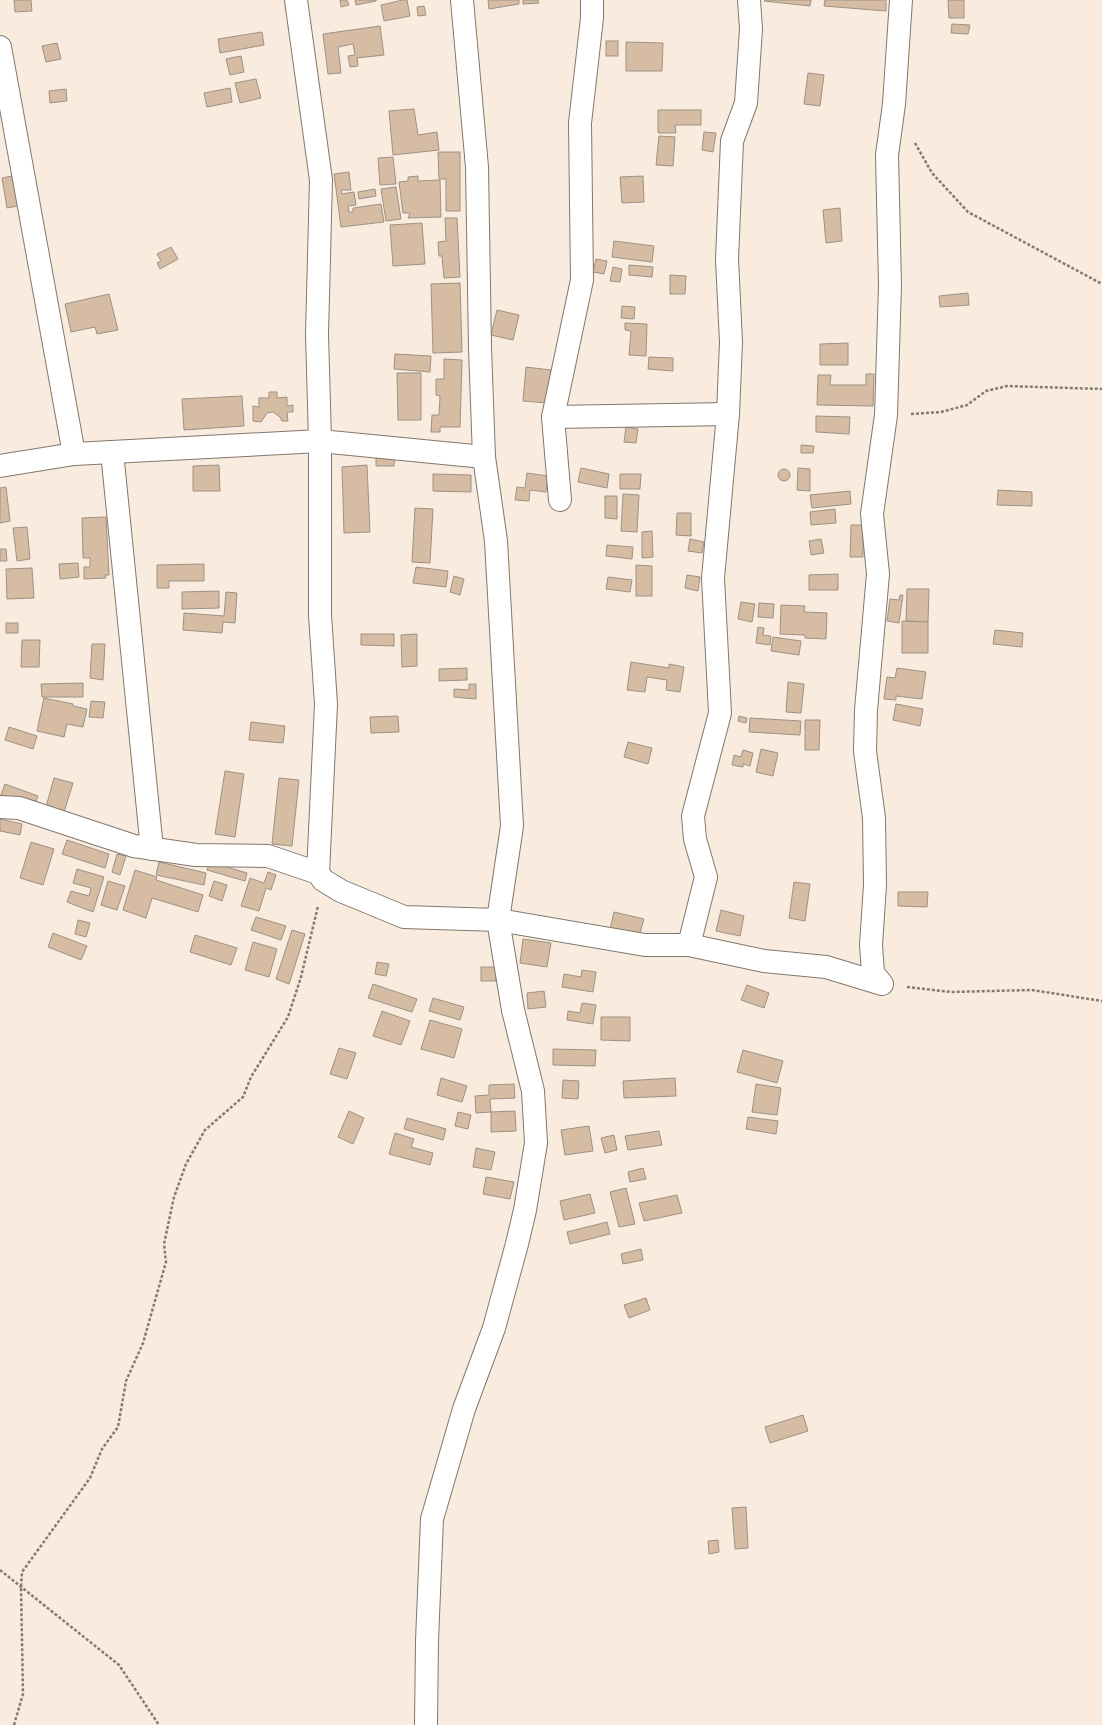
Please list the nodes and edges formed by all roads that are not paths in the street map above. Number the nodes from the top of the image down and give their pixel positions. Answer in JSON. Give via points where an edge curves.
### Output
{"nodes":[{"id":1,"x":296,"y":0,"type":"edge"},
{"id":2,"x":462,"y":0,"type":"edge"},
{"id":3,"x":592,"y":0,"type":"edge"},
{"id":4,"x":749,"y":0,"type":"edge"},
{"id":5,"x":901,"y":0,"type":"edge"},
{"id":6,"x":0,"y":47,"type":"edge"},
{"id":7,"x":728,"y":414,"type":"junction"},
{"id":8,"x":553,"y":417,"type":"junction"},
{"id":9,"x":320,"y":441,"type":"junction"},
{"id":10,"x":112,"y":452,"type":"junction"},
{"id":11,"x":74,"y":454,"type":"junction"},
{"id":12,"x":484,"y":458,"type":"junction"},
{"id":13,"x":0,"y":466,"type":"edge"},
{"id":14,"x":560,"y":500,"type":"dead end"},
{"id":15,"x":0,"y":807,"type":"edge"},
{"id":16,"x":152,"y":848,"type":"junction"},
{"id":17,"x":321,"y":876,"type":"junction"},
{"id":18,"x":498,"y":920,"type":"junction"},
{"id":19,"x":689,"y":945,"type":"junction"},
{"id":20,"x":426,"y":1725,"type":"edge"}],
"edges":[{"from":1,"to":9,"type":"street","via":[[321,180],[317,334]]},
{"from":2,"to":12,"type":"street","via":[[477,167]]},
{"from":3,"to":8,"type":"street","via":[[580,123],[582,280]]},
{"from":4,"to":7,"type":"street","via":[[751,29],[746,103],[732,141],[727,259],[731,342]]},
{"from":5,"to":19,"type":"street","via":[[894,104],[887,155],[890,285],[886,415],[872,514],[878,574],[866,710],[865,751],[874,818],[876,885],[871,945],[873,973],[882,984],[826,967],[764,961]]},
{"from":6,"to":11,"type":"street"},
{"from":7,"to":8,"type":"street"},
{"from":7,"to":19,"type":"street","via":[[714,578],[720,713],[693,816],[695,839],[706,877]]},
{"from":8,"to":14,"type":"street"},
{"from":9,"to":10,"type":"street"},
{"from":9,"to":12,"type":"street"},
{"from":9,"to":17,"type":"street","via":[[320,615],[326,704]]},
{"from":10,"to":11,"type":"street"},
{"from":10,"to":16,"type":"street"},
{"from":11,"to":13,"type":"street"},
{"from":12,"to":18,"type":"street","via":[[496,541],[512,826]]},
{"from":15,"to":16,"type":"street","via":[[19,808],[134,846]]},
{"from":16,"to":17,"type":"street","via":[[196,855],[268,856]]},
{"from":17,"to":18,"type":"street","via":[[341,891],[404,917]]},
{"from":18,"to":19,"type":"street","via":[[645,945]]},
{"from":18,"to":20,"type":"street","via":[[512,1010],[533,1092],[536,1143],[518,1244],[494,1328],[464,1409],[432,1519]]}]}
